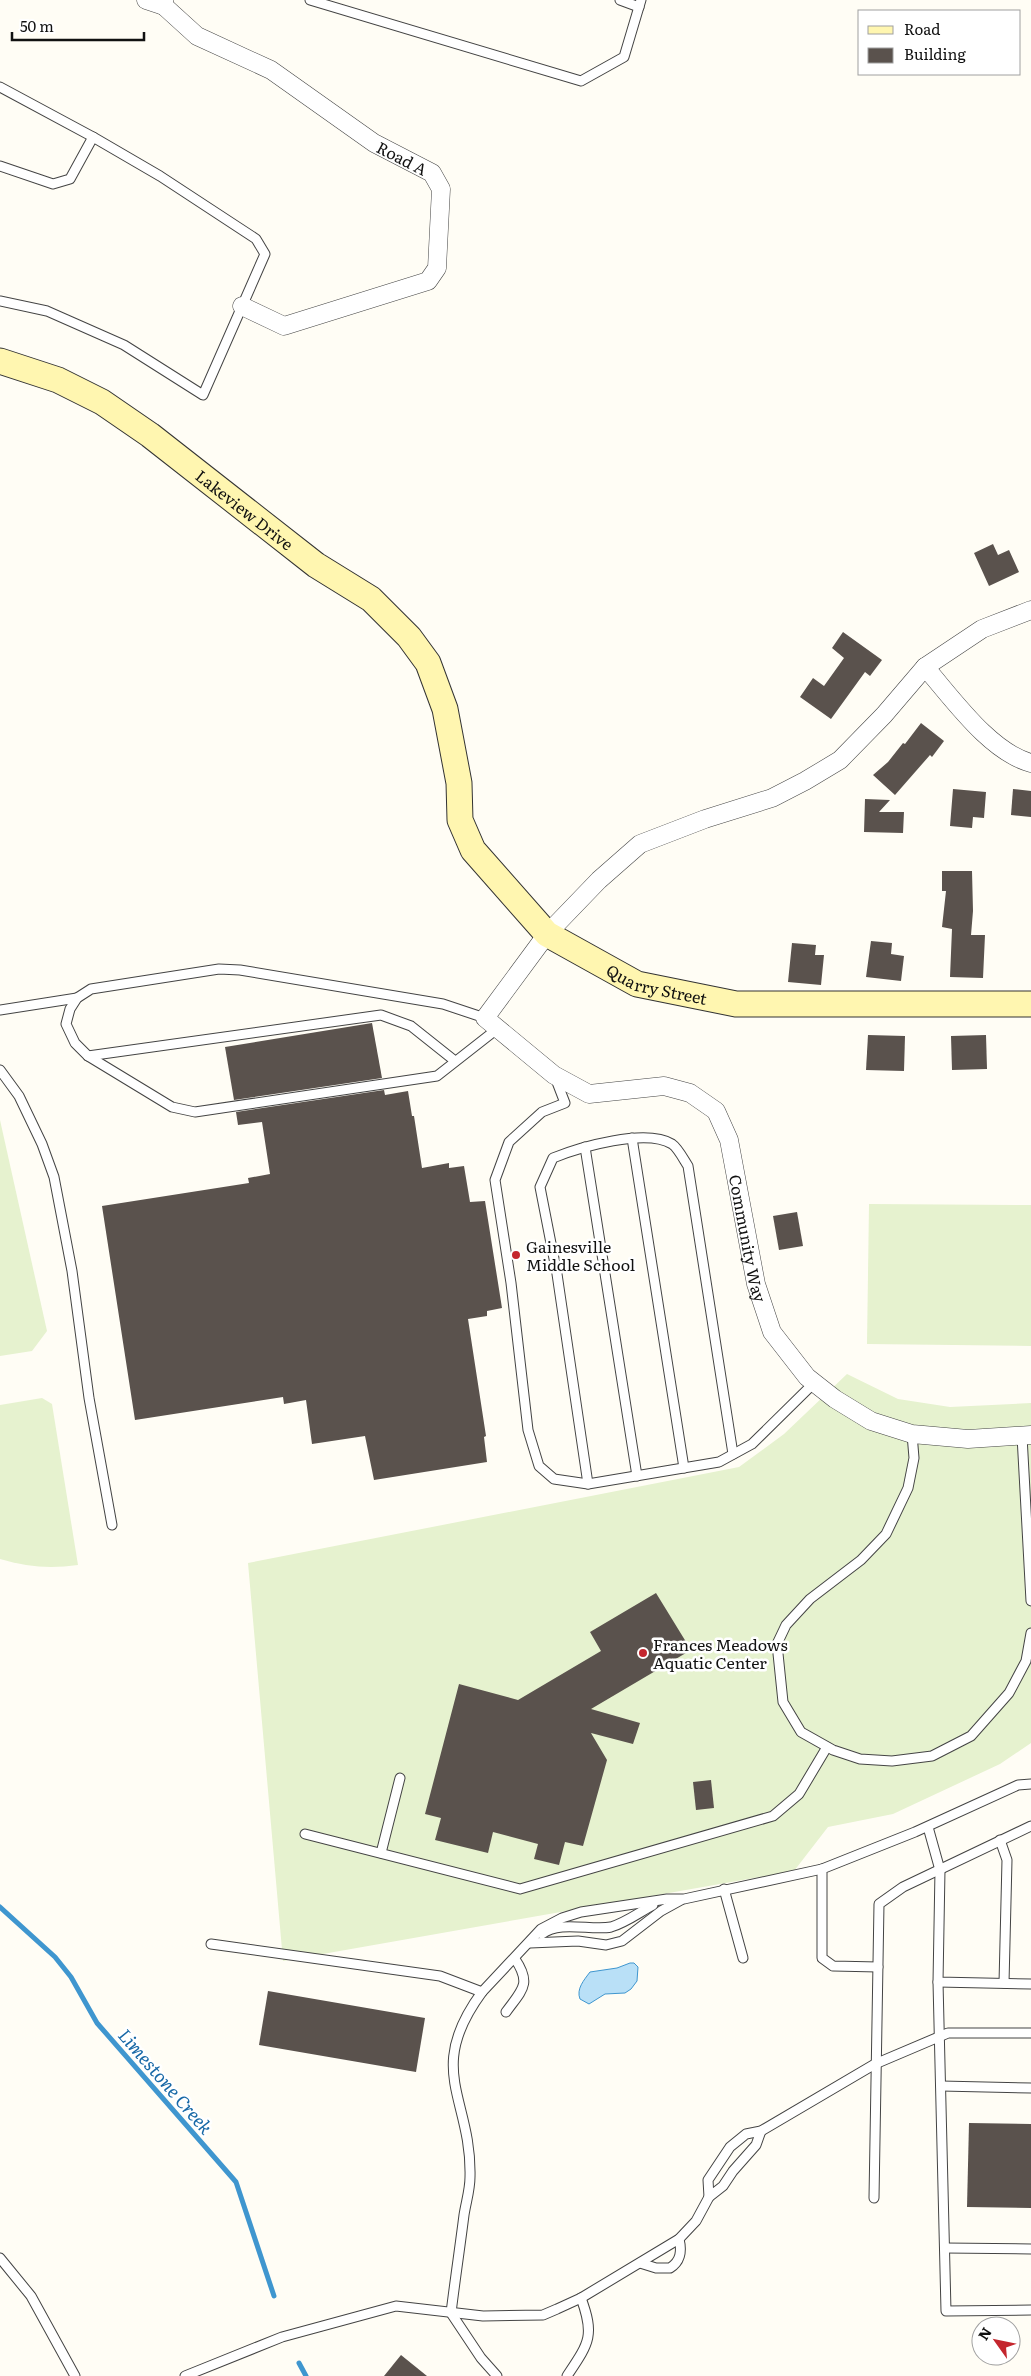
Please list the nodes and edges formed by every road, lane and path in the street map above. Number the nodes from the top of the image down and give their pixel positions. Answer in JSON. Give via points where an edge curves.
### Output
{"nodes":[{"id":1,"x":146,"y":0,"type":"edge"},
{"id":2,"x":310,"y":0,"type":"edge"},
{"id":3,"x":620,"y":0,"type":"edge"},
{"id":4,"x":164,"y":3,"type":"edge"},
{"id":5,"x":640,"y":4,"type":"edge"},
{"id":6,"x":0,"y":86,"type":"edge"},
{"id":7,"x":93,"y":136,"type":"junction"},
{"id":8,"x":0,"y":166,"type":"edge"},
{"id":9,"x":0,"y":301,"type":"edge"},
{"id":10,"x":242,"y":306,"type":"junction"},
{"id":11,"x":0,"y":360,"type":"edge"},
{"id":12,"x":1031,"y":610,"type":"edge"},
{"id":13,"x":925,"y":667,"type":"junction"},
{"id":14,"x":445,"y":709,"type":"joint"},
{"id":15,"x":1031,"y":763,"type":"edge"},
{"id":16,"x":547,"y":934,"type":"junction"},
{"id":17,"x":77,"y":998,"type":"junction"},
{"id":18,"x":1031,"y":1004,"type":"edge"},
{"id":19,"x":0,"y":1010,"type":"edge"},
{"id":20,"x":491,"y":1023,"type":"junction"},
{"id":21,"x":88,"y":1056,"type":"junction"},
{"id":22,"x":455,"y":1061,"type":"junction"},
{"id":23,"x":0,"y":1070,"type":"edge"},
{"id":24,"x":554,"y":1075,"type":"junction"},
{"id":25,"x":632,"y":1138,"type":"junction"},
{"id":26,"x":585,"y":1147,"type":"junction"},
{"id":27,"x":814,"y":1382,"type":"junction"},
{"id":28,"x":912,"y":1434,"type":"junction"},
{"id":29,"x":1026,"y":1435,"type":"edge"},
{"id":30,"x":733,"y":1454,"type":"junction"},
{"id":31,"x":684,"y":1468,"type":"junction"},
{"id":32,"x":637,"y":1476,"type":"junction"},
{"id":33,"x":588,"y":1484,"type":"junction"},
{"id":34,"x":112,"y":1526,"type":"dead end"},
{"id":35,"x":1031,"y":1601,"type":"edge"},
{"id":36,"x":1031,"y":1633,"type":"edge"},
{"id":37,"x":827,"y":1747,"type":"junction"},
{"id":38,"x":400,"y":1778,"type":"dead end"},
{"id":39,"x":1031,"y":1784,"type":"edge"},
{"id":40,"x":1031,"y":1826,"type":"edge"},
{"id":41,"x":928,"y":1827,"type":"junction"},
{"id":42,"x":306,"y":1834,"type":"dead end"},
{"id":43,"x":1000,"y":1840,"type":"junction"},
{"id":44,"x":381,"y":1853,"type":"junction"},
{"id":45,"x":822,"y":1869,"type":"junction"},
{"id":46,"x":940,"y":1870,"type":"junction"},
{"id":47,"x":724,"y":1889,"type":"junction"},
{"id":48,"x":684,"y":1899,"type":"junction"},
{"id":49,"x":662,"y":1900,"type":"junction"},
{"id":50,"x":530,"y":1943,"type":"junction"},
{"id":51,"x":211,"y":1944,"type":"dead end"},
{"id":52,"x":743,"y":1958,"type":"dead end"},
{"id":53,"x":515,"y":1959,"type":"junction"},
{"id":54,"x":878,"y":1967,"type":"junction"},
{"id":55,"x":938,"y":1982,"type":"junction"},
{"id":56,"x":1004,"y":1983,"type":"junction"},
{"id":57,"x":1031,"y":1984,"type":"edge"},
{"id":58,"x":482,"y":1992,"type":"junction"},
{"id":59,"x":506,"y":2012,"type":"dead end"},
{"id":60,"x":1031,"y":2033,"type":"edge"},
{"id":61,"x":940,"y":2036,"type":"junction"},
{"id":62,"x":875,"y":2064,"type":"junction"},
{"id":63,"x":941,"y":2086,"type":"junction"},
{"id":64,"x":1031,"y":2088,"type":"edge"},
{"id":65,"x":761,"y":2131,"type":"junction"},
{"id":66,"x":709,"y":2197,"type":"junction"},
{"id":67,"x":874,"y":2198,"type":"dead end"},
{"id":68,"x":679,"y":2239,"type":"junction"},
{"id":69,"x":945,"y":2248,"type":"junction"},
{"id":70,"x":1031,"y":2249,"type":"edge"},
{"id":71,"x":0,"y":2258,"type":"edge"},
{"id":72,"x":640,"y":2263,"type":"junction"},
{"id":73,"x":581,"y":2298,"type":"junction"},
{"id":74,"x":1031,"y":2310,"type":"edge"},
{"id":75,"x":451,"y":2313,"type":"junction"},
{"id":76,"x":75,"y":2376,"type":"edge"},
{"id":77,"x":185,"y":2376,"type":"edge"},
{"id":78,"x":497,"y":2376,"type":"edge"},
{"id":79,"x":567,"y":2376,"type":"edge"}],
"edges":[{"from":1,"to":4,"type":"street","name":"Road A"},
{"from":2,"to":5,"type":"lane","via":[[582,80],[624,57]]},
{"from":3,"to":5,"type":"lane"},
{"from":4,"to":10,"type":"street","name":"Road A","via":[[197,36],[270,70],[374,143],[432,173],[441,189],[438,268],[428,281],[284,326]]},
{"from":6,"to":7,"type":"lane"},
{"from":7,"to":8,"type":"lane","via":[[70,179],[53,184]]},
{"from":7,"to":10,"type":"lane","via":[[256,239],[265,254]]},
{"from":9,"to":10,"type":"lane","via":[[47,311],[124,345],[203,395]]},
{"from":11,"to":14,"type":"street","name":"Lakeview Drive","via":[[58,380],[102,402],[150,435],[316,565],[370,599],[409,637],[428,663]]},
{"from":12,"to":13,"type":"street","via":[[982,629]]},
{"from":13,"to":15,"type":"street","via":[[994,743]]},
{"from":13,"to":16,"type":"street","via":[[840,760],[772,798],[640,844],[599,880]]},
{"from":14,"to":16,"type":"street","name":"Quarry Street","via":[[459,783],[460,820],[472,850]]},
{"from":16,"to":18,"type":"street","name":"Quarry Street","via":[[638,984],[736,1004]]},
{"from":16,"to":20,"type":"street"},
{"from":17,"to":19,"type":"lane"},
{"from":17,"to":20,"type":"lane","via":[[91,988],[219,969],[240,970],[443,1004]]},
{"from":17,"to":21,"type":"lane","via":[[66,1024],[75,1043]]},
{"from":20,"to":22,"type":"lane"},
{"from":20,"to":24,"type":"street","name":"Community Way"},
{"from":21,"to":22,"type":"lane","via":[[381,1015],[411,1026]]},
{"from":21,"to":22,"type":"lane","via":[[172,1107],[195,1112],[437,1076]]},
{"from":23,"to":34,"type":"lane","via":[[19,1096],[54,1177]]},
{"from":24,"to":27,"type":"street","name":"Community Way","via":[[589,1094],[664,1086],[690,1093],[716,1111],[729,1140],[756,1284],[772,1332],[806,1377]]},
{"from":24,"to":33,"type":"lane","via":[[565,1103],[542,1112],[509,1142],[495,1180],[530,1439],[539,1466],[554,1479]]},
{"from":25,"to":26,"type":"lane"},
{"from":25,"to":30,"type":"lane","via":[[644,1136],[673,1144],[688,1166]]},
{"from":25,"to":31,"type":"lane"},
{"from":26,"to":32,"type":"lane"},
{"from":26,"to":33,"type":"lane","via":[[553,1158],[540,1187],[557,1274]]},
{"from":27,"to":28,"type":"street","name":"Community Way","via":[[871,1421]]},
{"from":27,"to":30,"type":"lane","via":[[752,1444]]},
{"from":28,"to":29,"type":"street","name":"Community Way","via":[[968,1439]]},
{"from":28,"to":37,"type":"lane","via":[[914,1458],[908,1488],[886,1534],[861,1560],[810,1599],[786,1625],[776,1644],[783,1702],[801,1732]]},
{"from":29,"to":35,"type":"lane"},
{"from":30,"to":31,"type":"lane","via":[[719,1462]]},
{"from":31,"to":32,"type":"lane"},
{"from":32,"to":33,"type":"lane"},
{"from":36,"to":37,"type":"lane","via":[[1026,1661],[1009,1693],[971,1736],[932,1756],[892,1762],[860,1759]]},
{"from":37,"to":44,"type":"lane","via":[[799,1794],[773,1816],[520,1889]]},
{"from":38,"to":44,"type":"lane"},
{"from":39,"to":41,"type":"lane","via":[[1018,1785]]},
{"from":40,"to":43,"type":"lane"},
{"from":41,"to":45,"type":"lane"},
{"from":41,"to":46,"type":"lane"},
{"from":42,"to":44,"type":"lane"},
{"from":43,"to":46,"type":"lane"},
{"from":43,"to":56,"type":"lane","via":[[1008,1860]]},
{"from":45,"to":47,"type":"lane"},
{"from":45,"to":54,"type":"lane","via":[[822,1958],[833,1966]]},
{"from":46,"to":54,"type":"lane","via":[[903,1886],[879,1904]]},
{"from":46,"to":55,"type":"lane"},
{"from":47,"to":48,"type":"lane"},
{"from":47,"to":52,"type":"lane"},
{"from":48,"to":49,"type":"lane"},
{"from":48,"to":50,"type":"lane","via":[[661,1911],[622,1941],[606,1945],[578,1941]]},
{"from":49,"to":50,"type":"lane","via":[[611,1926],[546,1931]]},
{"from":49,"to":50,"type":"lane","via":[[581,1912],[562,1918],[542,1929]]},
{"from":50,"to":53,"type":"lane"},
{"from":51,"to":58,"type":"lane","via":[[440,1976]]},
{"from":53,"to":58,"type":"lane"},
{"from":53,"to":59,"type":"lane","via":[[524,1972],[524,1980],[518,1996]]},
{"from":54,"to":62,"type":"lane"},
{"from":55,"to":56,"type":"lane"},
{"from":55,"to":61,"type":"lane"},
{"from":56,"to":57,"type":"lane"},
{"from":58,"to":75,"type":"lane","via":[[461,2026],[452,2056],[453,2080],[468,2140],[470,2180]]},
{"from":60,"to":61,"type":"lane","via":[[948,2033]]},
{"from":61,"to":62,"type":"lane"},
{"from":61,"to":63,"type":"lane"},
{"from":62,"to":65,"type":"lane"},
{"from":62,"to":67,"type":"lane"},
{"from":63,"to":64,"type":"lane"},
{"from":63,"to":69,"type":"lane"},
{"from":65,"to":66,"type":"lane","via":[[756,2146],[723,2186]]},
{"from":65,"to":66,"type":"lane","via":[[746,2134],[730,2146],[708,2180]]},
{"from":66,"to":68,"type":"lane","via":[[696,2222]]},
{"from":68,"to":72,"type":"lane"},
{"from":68,"to":72,"type":"lane","via":[[680,2258],[670,2268]]},
{"from":69,"to":70,"type":"lane"},
{"from":69,"to":74,"type":"lane","via":[[946,2311]]},
{"from":71,"to":76,"type":"lane","via":[[31,2296]]},
{"from":72,"to":73,"type":"lane"},
{"from":73,"to":75,"type":"lane","via":[[542,2315]]},
{"from":73,"to":79,"type":"lane","via":[[589,2321],[589,2337]]},
{"from":75,"to":77,"type":"lane","via":[[396,2306],[282,2337]]},
{"from":75,"to":78,"type":"lane"}]}
